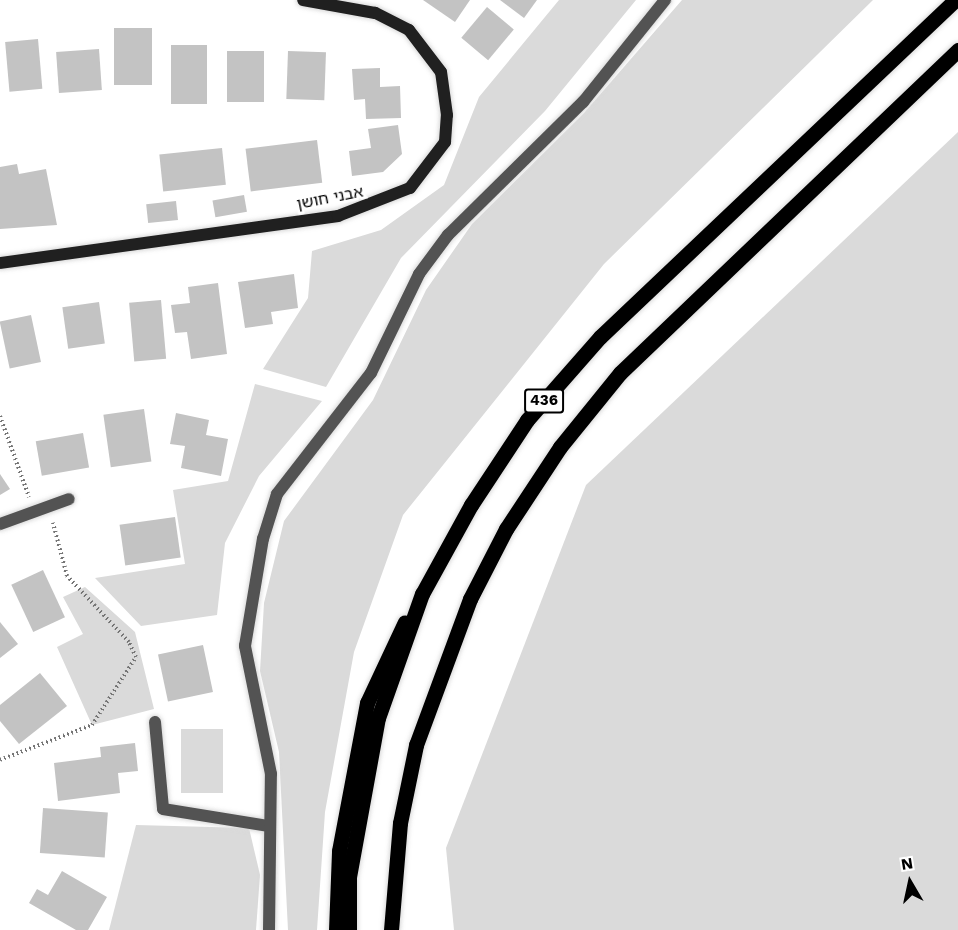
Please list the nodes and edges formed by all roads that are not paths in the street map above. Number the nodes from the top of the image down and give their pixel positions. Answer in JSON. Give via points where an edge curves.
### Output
{"nodes":[{"id":1,"x":303,"y":0,"type":"edge"},
{"id":2,"x":665,"y":0,"type":"edge"},
{"id":3,"x":955,"y":0,"type":"edge"},
{"id":4,"x":958,"y":50,"type":"edge"},
{"id":5,"x":0,"y":263,"type":"edge"},
{"id":6,"x":69,"y":499,"type":"dead end"},
{"id":7,"x":0,"y":524,"type":"edge"},
{"id":8,"x":422,"y":594,"type":"junction"},
{"id":9,"x":155,"y":722,"type":"dead end"},
{"id":10,"x":268,"y":826,"type":"junction"},
{"id":11,"x":269,"y":930,"type":"edge"},
{"id":12,"x":336,"y":930,"type":"edge"},
{"id":13,"x":349,"y":930,"type":"edge"},
{"id":14,"x":391,"y":930,"type":"edge"}],
"edges":[{"from":1,"to":5,"type":"street","name":"אבני חושן","via":[[375,13],[409,30],[441,72],[445,142],[410,188],[338,216]]},
{"from":2,"to":10,"type":"street","via":[[583,102],[448,235],[419,274],[371,373],[277,494],[263,539],[245,646],[271,774]]},
{"from":3,"to":8,"type":"main road","number":"436","via":[[600,337],[527,420]]},
{"from":4,"to":14,"type":"main road","number":"436","via":[[620,373],[560,447],[512,520],[470,599],[416,745],[400,823]]},
{"from":6,"to":7,"type":"street"},
{"from":8,"to":12,"type":"main road","via":[[393,639],[367,703],[339,851]]},
{"from":8,"to":13,"type":"main road","number":"436","via":[[378,718],[349,877]]},
{"from":9,"to":10,"type":"street","via":[[164,809]]},
{"from":10,"to":11,"type":"street"}]}
